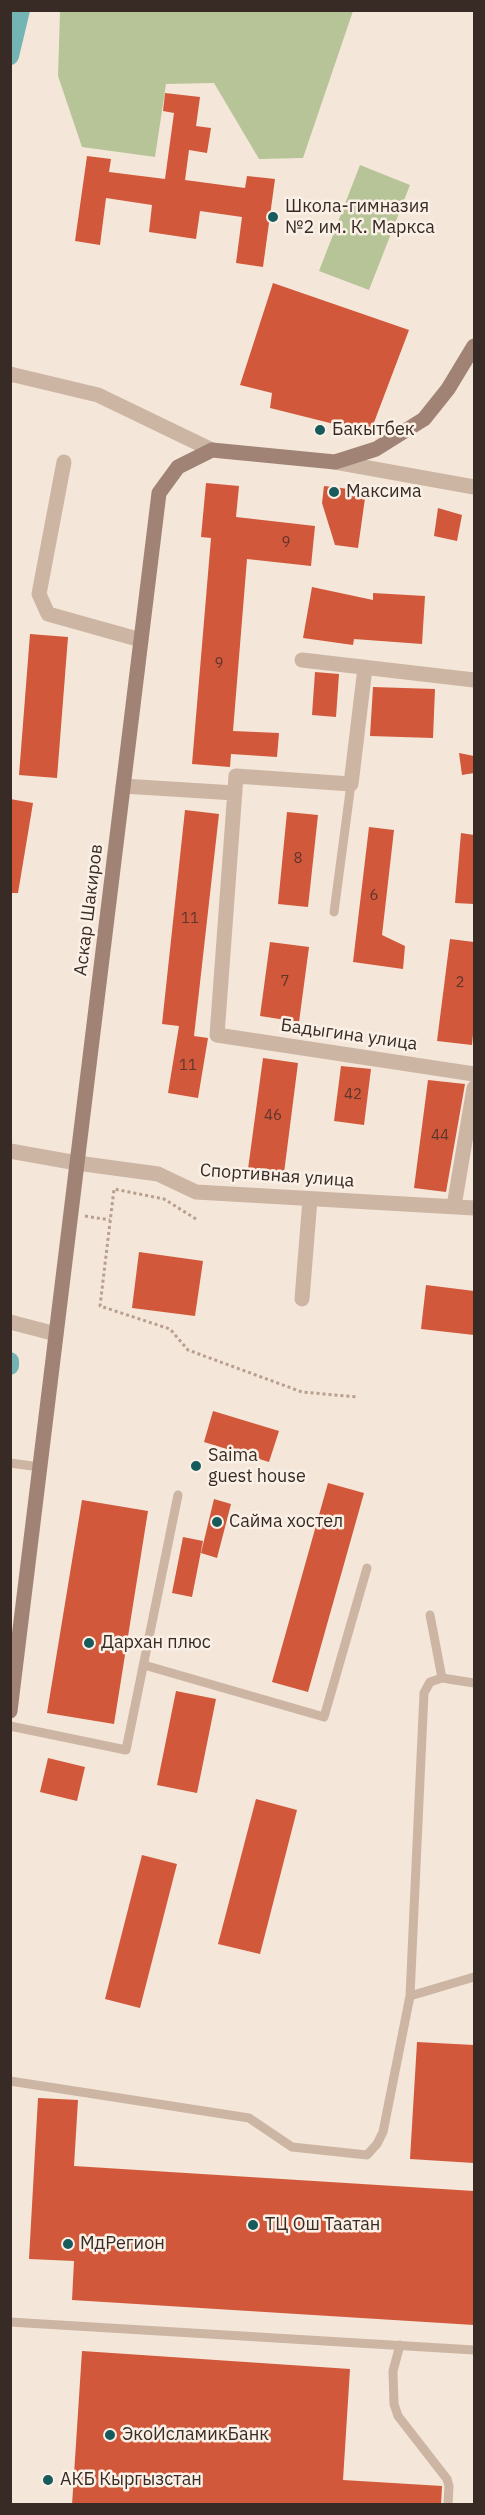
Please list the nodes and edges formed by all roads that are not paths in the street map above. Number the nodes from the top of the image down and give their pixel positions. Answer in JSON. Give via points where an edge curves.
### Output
{"nodes":[{"id":1,"x":474,"y":346,"type":"edge"},
{"id":2,"x":10,"y":374,"type":"edge"},
{"id":3,"x":212,"y":450,"type":"junction"},
{"id":4,"x":64,"y":462,"type":"dead end"},
{"id":5,"x":335,"y":462,"type":"junction"},
{"id":6,"x":474,"y":487,"type":"edge"},
{"id":7,"x":141,"y":640,"type":"junction"},
{"id":8,"x":302,"y":660,"type":"dead end"},
{"id":9,"x":365,"y":668,"type":"junction"},
{"id":10,"x":474,"y":680,"type":"edge"},
{"id":11,"x":351,"y":784,"type":"junction"},
{"id":12,"x":123,"y":786,"type":"junction"},
{"id":13,"x":235,"y":794,"type":"junction"},
{"id":14,"x":334,"y":912,"type":"dead end"},
{"id":15,"x":474,"y":1074,"type":"edge"},
{"id":16,"x":474,"y":1088,"type":"edge"},
{"id":17,"x":10,"y":1151,"type":"edge"},
{"id":18,"x":77,"y":1163,"type":"junction"},
{"id":19,"x":310,"y":1199,"type":"junction"},
{"id":20,"x":454,"y":1206,"type":"junction"},
{"id":21,"x":474,"y":1208,"type":"edge"},
{"id":22,"x":302,"y":1299,"type":"dead end"},
{"id":23,"x":10,"y":1322,"type":"edge"},
{"id":24,"x":57,"y":1334,"type":"junction"},
{"id":25,"x":10,"y":1462,"type":"edge"},
{"id":26,"x":40,"y":1467,"type":"junction"},
{"id":27,"x":178,"y":1495,"type":"dead end"},
{"id":28,"x":367,"y":1568,"type":"dead end"},
{"id":29,"x":430,"y":1615,"type":"dead end"},
{"id":30,"x":144,"y":1665,"type":"junction"},
{"id":31,"x":442,"y":1678,"type":"junction"},
{"id":32,"x":474,"y":1683,"type":"edge"},
{"id":33,"x":10,"y":1711,"type":"edge"},
{"id":34,"x":10,"y":1726,"type":"edge"},
{"id":35,"x":474,"y":1977,"type":"edge"},
{"id":36,"x":410,"y":1996,"type":"junction"},
{"id":37,"x":10,"y":2081,"type":"edge"},
{"id":38,"x":10,"y":2322,"type":"edge"},
{"id":39,"x":400,"y":2345,"type":"junction"},
{"id":40,"x":474,"y":2350,"type":"edge"},
{"id":41,"x":448,"y":2505,"type":"edge"}],
"edges":[{"from":1,"to":5,"type":"main road","via":[[424,419],[376,449]]},
{"from":2,"to":3,"type":"street","via":[[98,395]]},
{"from":3,"to":5,"type":"main road"},
{"from":3,"to":7,"type":"main road","name":"Аскар Шакиров","via":[[178,467],[159,493]]},
{"from":4,"to":7,"type":"street","via":[[39,594],[48,614]]},
{"from":5,"to":6,"type":"street"},
{"from":7,"to":12,"type":"main road","name":"Аскар Шакиров"},
{"from":8,"to":9,"type":"street"},
{"from":9,"to":10,"type":"street"},
{"from":9,"to":11,"type":"street"},
{"from":11,"to":13,"type":"street","via":[[236,776]]},
{"from":11,"to":14,"type":"lane"},
{"from":12,"to":13,"type":"street"},
{"from":12,"to":18,"type":"main road","name":"Аскар Шакиров"},
{"from":13,"to":15,"type":"street","name":"Бадыгина улица","via":[[217,1035]]},
{"from":16,"to":20,"type":"street"},
{"from":17,"to":18,"type":"street","name":"Спортивная улица"},
{"from":18,"to":19,"type":"street","name":"Спортивная улица","via":[[158,1174],[196,1192]]},
{"from":18,"to":24,"type":"main road","name":"Аскар Шакиров"},
{"from":19,"to":20,"type":"street","name":"Спортивная улица"},
{"from":19,"to":22,"type":"street"},
{"from":20,"to":21,"type":"street","name":"Спортивная улица"},
{"from":23,"to":24,"type":"street"},
{"from":24,"to":26,"type":"main road","name":"Аскар Шакиров"},
{"from":25,"to":26,"type":"lane"},
{"from":26,"to":33,"type":"main road","name":"Аскар Шакиров"},
{"from":27,"to":30,"type":"lane"},
{"from":28,"to":30,"type":"lane","via":[[324,1716]]},
{"from":29,"to":31,"type":"lane"},
{"from":30,"to":34,"type":"lane","via":[[126,1750]]},
{"from":31,"to":32,"type":"lane"},
{"from":31,"to":36,"type":"lane","via":[[430,1682],[424,1693]]},
{"from":35,"to":36,"type":"lane"},
{"from":36,"to":37,"type":"lane","via":[[383,2132],[367,2156],[292,2147],[249,2118]]},
{"from":38,"to":39,"type":"lane"},
{"from":39,"to":40,"type":"lane"},
{"from":39,"to":41,"type":"lane","via":[[393,2371],[394,2404],[398,2416],[447,2479]]}]}
